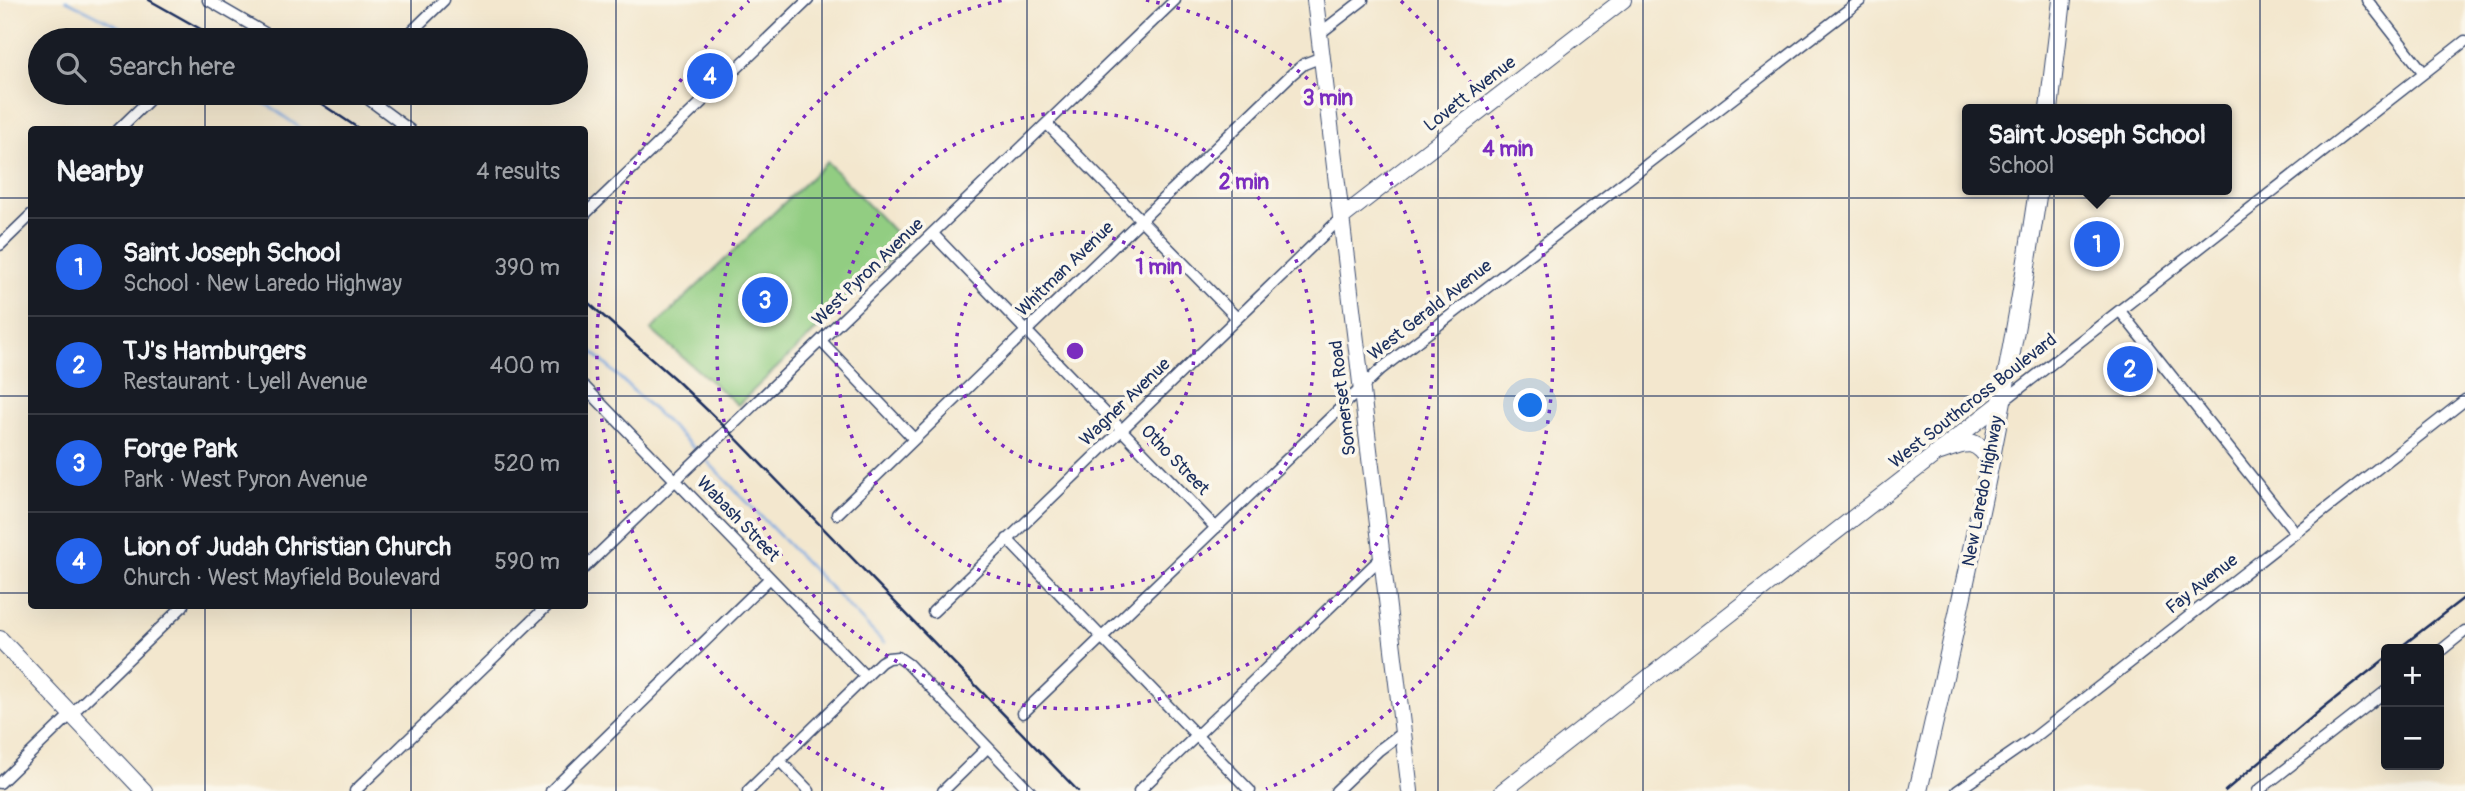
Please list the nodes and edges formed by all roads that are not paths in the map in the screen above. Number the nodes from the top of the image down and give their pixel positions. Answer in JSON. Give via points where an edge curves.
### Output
{"nodes":[{"id":1,"x":208,"y":0,"type":"edge"},
{"id":2,"x":234,"y":0,"type":"edge"},
{"id":3,"x":444,"y":0,"type":"edge"},
{"id":4,"x":808,"y":0,"type":"edge"},
{"id":5,"x":1175,"y":0,"type":"edge"},
{"id":6,"x":1315,"y":0,"type":"edge"},
{"id":7,"x":1363,"y":0,"type":"edge"},
{"id":8,"x":1623,"y":0,"type":"edge"},
{"id":9,"x":1861,"y":0,"type":"edge"},
{"id":10,"x":2062,"y":0,"type":"edge"},
{"id":11,"x":2367,"y":0,"type":"edge"},
{"id":12,"x":227,"y":10,"type":"junction"},
{"id":13,"x":257,"y":28,"type":"edge"},
{"id":14,"x":415,"y":28,"type":"edge"},
{"id":15,"x":1319,"y":34,"type":"junction"},
{"id":16,"x":2465,"y":41,"type":"edge"},
{"id":17,"x":1322,"y":57,"type":"junction"},
{"id":18,"x":2424,"y":73,"type":"junction"},
{"id":19,"x":2050,"y":104,"type":"edge"},
{"id":20,"x":144,"y":105,"type":"edge"},
{"id":21,"x":376,"y":105,"type":"edge"},
{"id":22,"x":1047,"y":124,"type":"junction"},
{"id":23,"x":122,"y":126,"type":"edge"},
{"id":24,"x":405,"y":126,"type":"edge"},
{"id":25,"x":2037,"y":195,"type":"edge"},
{"id":26,"x":588,"y":211,"type":"edge"},
{"id":27,"x":28,"y":218,"type":"edge"},
{"id":28,"x":1341,"y":218,"type":"junction"},
{"id":29,"x":1141,"y":220,"type":"junction"},
{"id":30,"x":933,"y":234,"type":"junction"},
{"id":31,"x":0,"y":245,"type":"edge"},
{"id":32,"x":2120,"y":311,"type":"junction"},
{"id":33,"x":1237,"y":318,"type":"junction"},
{"id":34,"x":1026,"y":331,"type":"junction"},
{"id":35,"x":821,"y":342,"type":"junction"},
{"id":36,"x":1362,"y":388,"type":"junction"},
{"id":37,"x":588,"y":390,"type":"edge"},
{"id":38,"x":2465,"y":400,"type":"edge"},
{"id":39,"x":2001,"y":404,"type":"junction"},
{"id":40,"x":1122,"y":430,"type":"junction"},
{"id":41,"x":914,"y":439,"type":"junction"},
{"id":42,"x":1940,"y":451,"type":"junction"},
{"id":43,"x":1990,"y":460,"type":"junction"},
{"id":44,"x":677,"y":481,"type":"junction"},
{"id":45,"x":837,"y":514,"type":"dead end"},
{"id":46,"x":1216,"y":528,"type":"junction"},
{"id":47,"x":2296,"y":533,"type":"junction"},
{"id":48,"x":1007,"y":539,"type":"junction"},
{"id":49,"x":1382,"y":557,"type":"junction"},
{"id":50,"x":588,"y":564,"type":"edge"},
{"id":51,"x":770,"y":578,"type":"junction"},
{"id":52,"x":180,"y":609,"type":"edge"},
{"id":53,"x":544,"y":609,"type":"edge"},
{"id":54,"x":933,"y":612,"type":"dead end"},
{"id":55,"x":2465,"y":631,"type":"edge"},
{"id":56,"x":1101,"y":638,"type":"junction"},
{"id":57,"x":0,"y":639,"type":"edge"},
{"id":58,"x":2444,"y":648,"type":"edge"},
{"id":59,"x":866,"y":677,"type":"junction"},
{"id":60,"x":2381,"y":695,"type":"edge"},
{"id":61,"x":1023,"y":713,"type":"dead end"},
{"id":62,"x":71,"y":715,"type":"junction"},
{"id":63,"x":1403,"y":732,"type":"junction"},
{"id":64,"x":1196,"y":736,"type":"junction"},
{"id":65,"x":987,"y":748,"type":"junction"},
{"id":66,"x":779,"y":760,"type":"junction"},
{"id":67,"x":0,"y":783,"type":"edge"},
{"id":68,"x":2260,"y":790,"type":"edge"},
{"id":69,"x":144,"y":791,"type":"edge"},
{"id":70,"x":355,"y":791,"type":"edge"},
{"id":71,"x":551,"y":791,"type":"edge"},
{"id":72,"x":748,"y":791,"type":"edge"},
{"id":73,"x":809,"y":791,"type":"edge"},
{"id":74,"x":943,"y":791,"type":"edge"},
{"id":75,"x":1030,"y":791,"type":"edge"},
{"id":76,"x":1139,"y":791,"type":"edge"},
{"id":77,"x":1250,"y":791,"type":"edge"},
{"id":78,"x":1336,"y":791,"type":"edge"},
{"id":79,"x":1410,"y":791,"type":"edge"},
{"id":80,"x":1503,"y":791,"type":"edge"},
{"id":81,"x":1918,"y":791,"type":"edge"},
{"id":82,"x":1957,"y":791,"type":"edge"}],
"edges":[{"from":1,"to":12,"type":"street"},
{"from":2,"to":12,"type":"street"},
{"from":3,"to":14,"type":"street"},
{"from":4,"to":26,"type":"street"},
{"from":5,"to":22,"type":"street","name":"West Pyron Avenue"},
{"from":6,"to":15,"type":"main road","name":"Somerset Road"},
{"from":7,"to":15,"type":"street"},
{"from":8,"to":28,"type":"main road","name":"Lovett Avenue"},
{"from":9,"to":36,"type":"street","name":"West Gerald Avenue"},
{"from":10,"to":19,"type":"main road"},
{"from":11,"to":18,"type":"street"},
{"from":12,"to":13,"type":"street"},
{"from":15,"to":17,"type":"main road","name":"Somerset Road"},
{"from":16,"to":18,"type":"street","name":"West Southcross Boulevard"},
{"from":17,"to":28,"type":"main road","name":"Somerset Road"},
{"from":17,"to":29,"type":"street","name":"Whitman Avenue","via":[[1292,74]]},
{"from":18,"to":32,"type":"street","name":"West Southcross Boulevard"},
{"from":20,"to":23,"type":"street"},
{"from":21,"to":24,"type":"street"},
{"from":22,"to":29,"type":"street"},
{"from":22,"to":30,"type":"street","name":"West Pyron Avenue"},
{"from":25,"to":39,"type":"main road","name":"New Laredo Highway"},
{"from":27,"to":31,"type":"street"},
{"from":28,"to":33,"type":"street","name":"Wagner Avenue"},
{"from":28,"to":36,"type":"main road","name":"Somerset Road"},
{"from":29,"to":33,"type":"street"},
{"from":29,"to":34,"type":"street","name":"Whitman Avenue"},
{"from":30,"to":34,"type":"street","name":"Otho Street"},
{"from":30,"to":35,"type":"street","name":"West Pyron Avenue"},
{"from":32,"to":39,"type":"street","name":"West Southcross Boulevard"},
{"from":32,"to":47,"type":"street"},
{"from":33,"to":40,"type":"street","name":"Wagner Avenue"},
{"from":34,"to":40,"type":"street","name":"Otho Street"},
{"from":34,"to":41,"type":"street","name":"Whitman Avenue"},
{"from":35,"to":41,"type":"street"},
{"from":35,"to":44,"type":"street","name":"West Pyron Avenue"},
{"from":36,"to":46,"type":"street","name":"West Gerald Avenue"},
{"from":36,"to":49,"type":"main road","name":"Somerset Road"},
{"from":37,"to":44,"type":"street","name":"Wabash Street"},
{"from":38,"to":47,"type":"street","name":"Fay Avenue"},
{"from":39,"to":42,"type":"main road","name":"West Southcross Boulevard"},
{"from":39,"to":43,"type":"main road","name":"New Laredo Highway"},
{"from":40,"to":46,"type":"street","name":"Otho Street"},
{"from":40,"to":48,"type":"street","name":"Wagner Avenue"},
{"from":41,"to":45,"type":"street","name":"Whitman Avenue"},
{"from":42,"to":43,"type":"main road","via":[[1972,443]]},
{"from":42,"to":80,"type":"main road","name":"West Southcross Boulevard"},
{"from":43,"to":81,"type":"main road","name":"New Laredo Highway"},
{"from":44,"to":50,"type":"street","name":"West Pyron Avenue"},
{"from":44,"to":51,"type":"street","name":"Wabash Street"},
{"from":46,"to":56,"type":"street","name":"West Gerald Avenue"},
{"from":47,"to":82,"type":"street","name":"Fay Avenue","via":[[2035,737]]},
{"from":48,"to":54,"type":"street","name":"Wagner Avenue"},
{"from":48,"to":56,"type":"street"},
{"from":49,"to":63,"type":"main road","name":"Somerset Road"},
{"from":49,"to":64,"type":"street"},
{"from":51,"to":59,"type":"street","name":"Wabash Street"},
{"from":51,"to":71,"type":"street"},
{"from":52,"to":62,"type":"street"},
{"from":53,"to":70,"type":"street"},
{"from":55,"to":58,"type":"street"},
{"from":56,"to":61,"type":"street","name":"West Gerald Avenue"},
{"from":56,"to":64,"type":"street"},
{"from":57,"to":62,"type":"main road"},
{"from":59,"to":65,"type":"street","via":[[881,662],[898,657]]},
{"from":59,"to":66,"type":"street"},
{"from":60,"to":68,"type":"street"},
{"from":62,"to":67,"type":"street"},
{"from":62,"to":69,"type":"main road"},
{"from":63,"to":78,"type":"street"},
{"from":63,"to":79,"type":"main road","name":"Somerset Road"},
{"from":64,"to":76,"type":"street"},
{"from":64,"to":77,"type":"street"},
{"from":65,"to":74,"type":"street"},
{"from":65,"to":75,"type":"street"},
{"from":66,"to":72,"type":"street"},
{"from":66,"to":73,"type":"street"}]}
